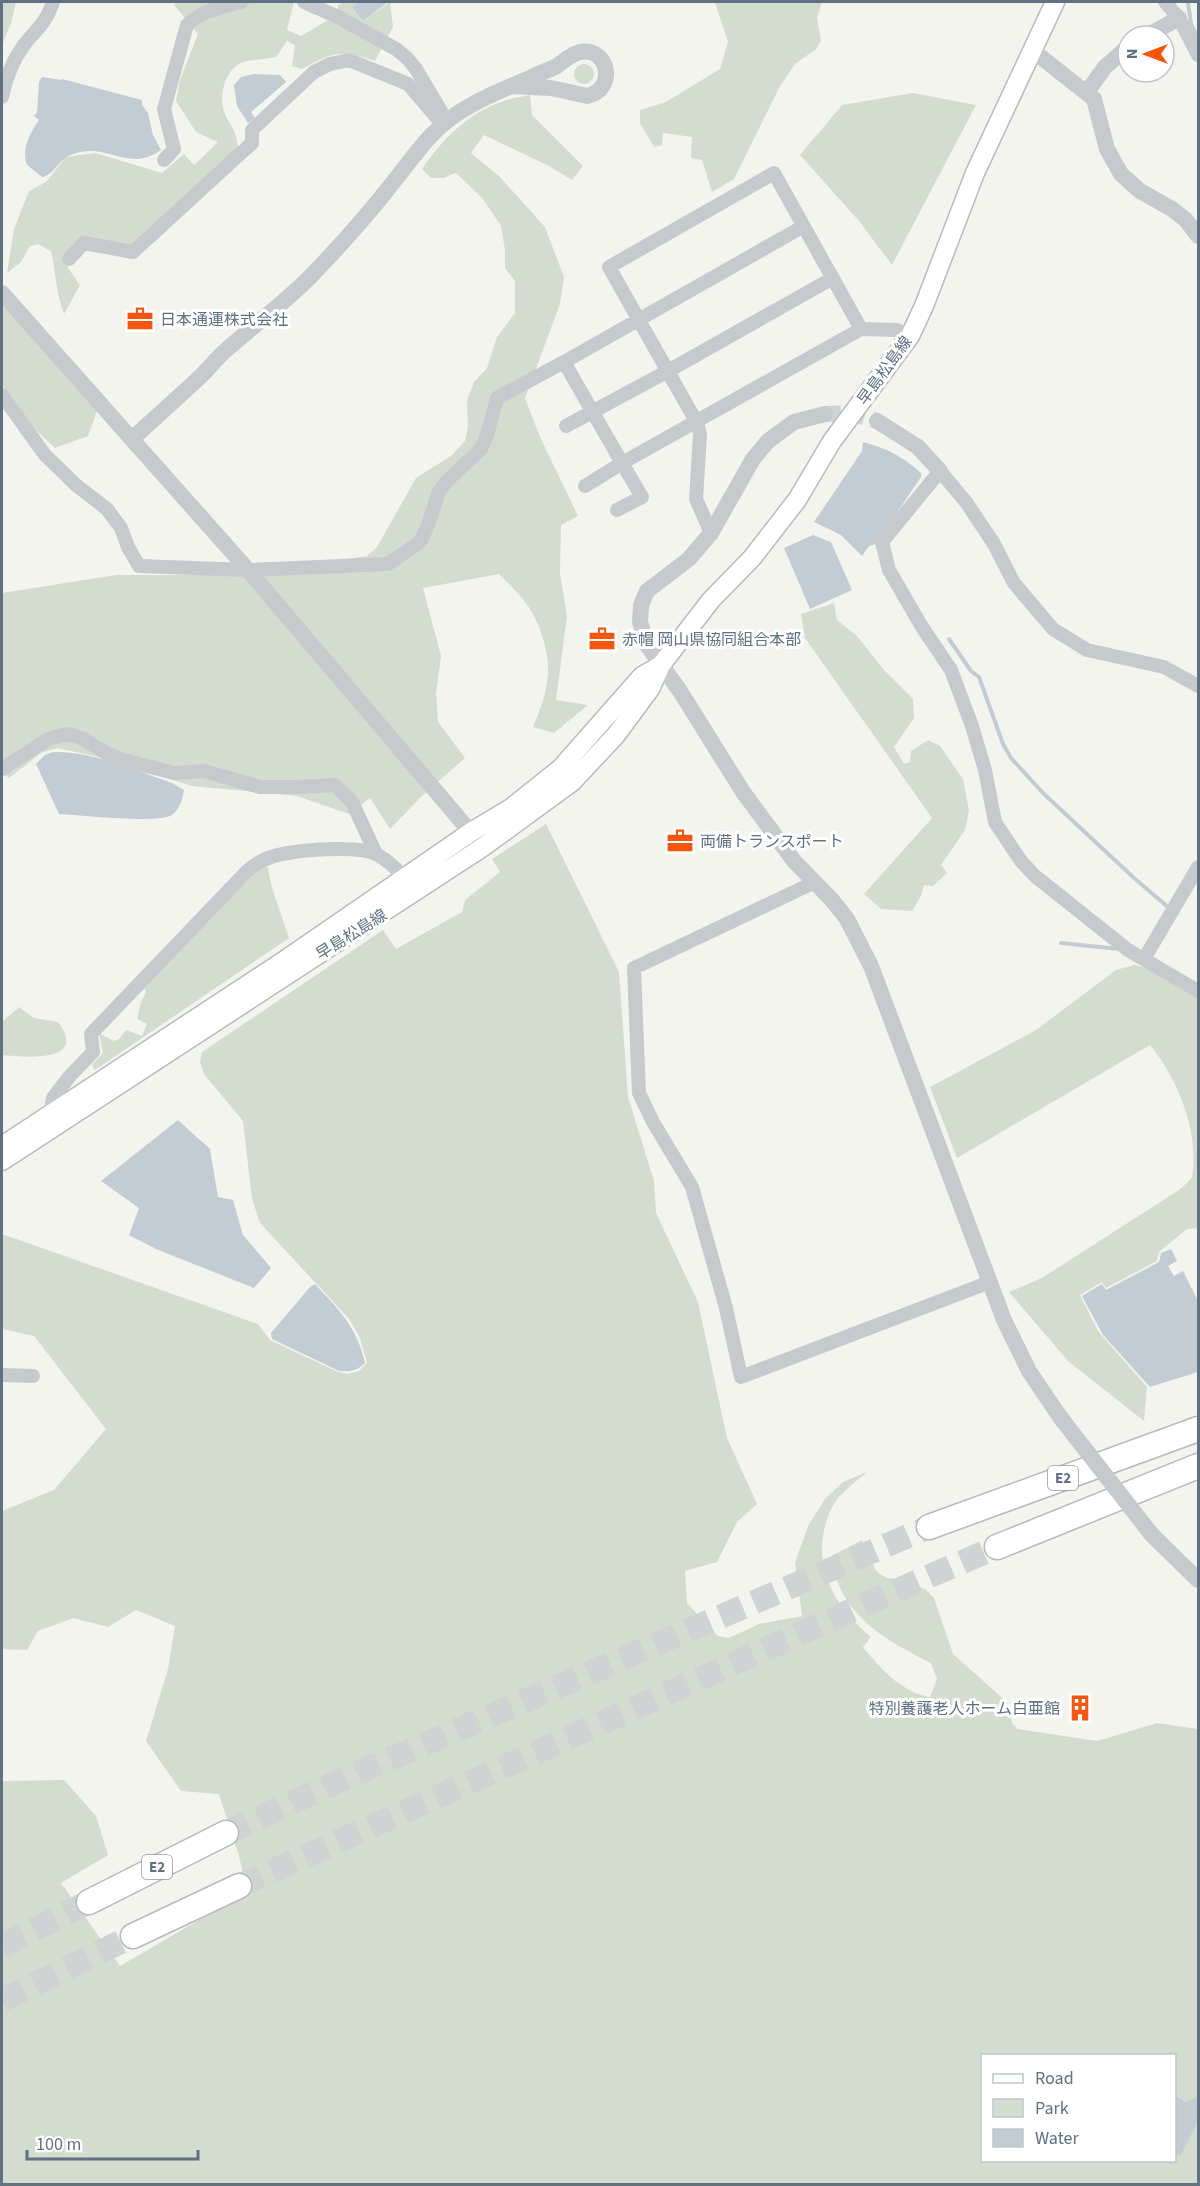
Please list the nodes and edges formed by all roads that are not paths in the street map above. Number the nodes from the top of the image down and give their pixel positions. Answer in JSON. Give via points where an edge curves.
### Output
{"nodes":[{"id":1,"x":53,"y":2,"type":"edge"},
{"id":2,"x":242,"y":2,"type":"edge"},
{"id":3,"x":304,"y":2,"type":"edge"},
{"id":4,"x":1054,"y":2,"type":"edge"},
{"id":5,"x":1165,"y":2,"type":"edge"},
{"id":6,"x":1179,"y":18,"type":"junction"},
{"id":7,"x":1168,"y":24,"type":"edge"},
{"id":8,"x":1032,"y":50,"type":"junction"},
{"id":9,"x":1198,"y":55,"type":"edge"},
{"id":10,"x":1116,"y":57,"type":"edge"},
{"id":11,"x":511,"y":86,"type":"junction"},
{"id":12,"x":1088,"y":92,"type":"junction"},
{"id":13,"x":2,"y":97,"type":"edge"},
{"id":14,"x":445,"y":123,"type":"junction"},
{"id":15,"x":164,"y":160,"type":"dead end"},
{"id":16,"x":804,"y":226,"type":"junction"},
{"id":17,"x":1198,"y":236,"type":"edge"},
{"id":18,"x":69,"y":259,"type":"dead end"},
{"id":19,"x":833,"y":278,"type":"junction"},
{"id":20,"x":2,"y":293,"type":"edge"},
{"id":21,"x":640,"y":320,"type":"junction"},
{"id":22,"x":861,"y":329,"type":"junction"},
{"id":23,"x":910,"y":336,"type":"junction"},
{"id":24,"x":564,"y":362,"type":"junction"},
{"id":25,"x":668,"y":371,"type":"junction"},
{"id":26,"x":2,"y":395,"type":"edge"},
{"id":27,"x":592,"y":411,"type":"junction"},
{"id":28,"x":825,"y":414,"type":"tunnel mouth"},
{"id":29,"x":877,"y":421,"type":"tunnel mouth"},
{"id":30,"x":697,"y":423,"type":"junction"},
{"id":31,"x":566,"y":426,"type":"dead end"},
{"id":32,"x":133,"y":438,"type":"junction"},
{"id":33,"x":622,"y":463,"type":"junction"},
{"id":34,"x":940,"y":471,"type":"junction"},
{"id":35,"x":585,"y":486,"type":"dead end"},
{"id":36,"x":617,"y":510,"type":"dead end"},
{"id":37,"x":711,"y":533,"type":"junction"},
{"id":38,"x":248,"y":570,"type":"junction"},
{"id":39,"x":661,"y":665,"type":"junction"},
{"id":40,"x":1198,"y":686,"type":"edge"},
{"id":41,"x":2,"y":769,"type":"edge"},
{"id":42,"x":471,"y":832,"type":"junction"},
{"id":43,"x":483,"y":847,"type":"junction"},
{"id":44,"x":376,"y":854,"type":"junction"},
{"id":45,"x":1198,"y":867,"type":"edge"},
{"id":46,"x":404,"y":878,"type":"junction"},
{"id":47,"x":815,"y":882,"type":"junction"},
{"id":48,"x":415,"y":893,"type":"junction"},
{"id":49,"x":1144,"y":959,"type":"junction"},
{"id":50,"x":1198,"y":991,"type":"edge"},
{"id":51,"x":50,"y":1113,"type":"junction"},
{"id":52,"x":2,"y":1146,"type":"edge"},
{"id":53,"x":2,"y":1161,"type":"edge"},
{"id":54,"x":990,"y":1282,"type":"junction"},
{"id":55,"x":2,"y":1375,"type":"edge"},
{"id":56,"x":33,"y":1376,"type":"dead end"},
{"id":57,"x":1198,"y":1429,"type":"edge"},
{"id":58,"x":1198,"y":1466,"type":"edge"},
{"id":59,"x":929,"y":1527,"type":"tunnel mouth"},
{"id":60,"x":997,"y":1547,"type":"tunnel mouth"},
{"id":61,"x":1198,"y":1580,"type":"edge"},
{"id":62,"x":226,"y":1833,"type":"tunnel mouth"},
{"id":63,"x":239,"y":1886,"type":"tunnel mouth"},
{"id":64,"x":89,"y":1902,"type":"tunnel mouth"},
{"id":65,"x":133,"y":1936,"type":"tunnel mouth"}],
"edges":[{"from":1,"to":13,"type":"street","via":[[47,19],[13,62]]},
{"from":2,"to":15,"type":"street","via":[[204,14],[187,25],[164,109],[174,149]]},
{"from":3,"to":14,"type":"street","via":[[407,58]]},
{"from":4,"to":8,"type":"main road","name":"早島松島線"},
{"from":5,"to":6,"type":"street"},
{"from":6,"to":7,"type":"street"},
{"from":6,"to":9,"type":"street"},
{"from":8,"to":12,"type":"street"},
{"from":8,"to":23,"type":"main road","name":"早島松島線","via":[[975,173]]},
{"from":10,"to":12,"type":"street"},
{"from":11,"to":11,"type":"street","via":[[548,71],[578,52],[597,55],[605,67],[602,88],[587,96],[551,88]]},
{"from":11,"to":14,"type":"street","via":[[474,103]]},
{"from":12,"to":17,"type":"street","via":[[1094,99],[1107,149],[1121,174],[1140,191],[1179,214]]},
{"from":14,"to":18,"type":"street","via":[[408,84],[349,60],[330,64],[314,72],[252,130],[252,143],[133,252],[84,243]]},
{"from":14,"to":32,"type":"street","via":[[310,277]]},
{"from":16,"to":19,"type":"street"},
{"from":16,"to":21,"type":"street"},
{"from":16,"to":21,"type":"street","via":[[774,173],[609,267]]},
{"from":19,"to":22,"type":"street"},
{"from":19,"to":25,"type":"street"},
{"from":20,"to":32,"type":"street"},
{"from":21,"to":24,"type":"street"},
{"from":21,"to":25,"type":"street"},
{"from":22,"to":23,"type":"street","via":[[897,330]]},
{"from":22,"to":30,"type":"street"},
{"from":23,"to":39,"type":"main road","name":"早島松島線","via":[[832,441],[797,500]]},
{"from":24,"to":27,"type":"street"},
{"from":24,"to":38,"type":"street","via":[[497,398],[481,449],[439,491],[428,525],[415,547],[388,564]]},
{"from":25,"to":27,"type":"street"},
{"from":25,"to":30,"type":"street"},
{"from":26,"to":38,"type":"street","via":[[45,455],[107,509],[139,566]]},
{"from":27,"to":31,"type":"street"},
{"from":27,"to":33,"type":"street"},
{"from":28,"to":37,"type":"street","via":[[795,422],[768,441],[749,465]]},
{"from":29,"to":34,"type":"street","via":[[918,447]]},
{"from":30,"to":33,"type":"street"},
{"from":30,"to":37,"type":"street","via":[[700,434],[696,500]]},
{"from":32,"to":38,"type":"street"},
{"from":33,"to":35,"type":"street"},
{"from":33,"to":36,"type":"street","via":[[642,497]]},
{"from":34,"to":40,"type":"street","via":[[994,544],[1014,583],[1053,629],[1087,650],[1164,667]]},
{"from":34,"to":49,"type":"street","via":[[882,542],[889,570],[951,670],[985,770],[995,822],[1035,876]]},
{"from":37,"to":39,"type":"street","via":[[689,559],[647,591],[641,605],[640,622],[647,645]]},
{"from":38,"to":42,"type":"street"},
{"from":39,"to":42,"type":"main road","name":"早島松島線","via":[[642,676],[561,768],[511,808]]},
{"from":39,"to":43,"type":"main road","name":"早島松島線","via":[[650,689],[616,735],[572,782]]},
{"from":39,"to":47,"type":"street","via":[[743,792],[794,861]]},
{"from":41,"to":44,"type":"street","via":[[48,740],[67,734],[123,760],[174,773],[204,771],[260,787],[335,785],[352,802]]},
{"from":42,"to":43,"type":"street"},
{"from":42,"to":46,"type":"main road","name":"早島松島線"},
{"from":43,"to":48,"type":"main road","name":"早島松島線"},
{"from":44,"to":46,"type":"street"},
{"from":44,"to":51,"type":"street","via":[[351,850],[291,853],[273,856],[252,867],[91,1034],[93,1052],[53,1098]]},
{"from":45,"to":49,"type":"street"},
{"from":46,"to":48,"type":"street"},
{"from":46,"to":51,"type":"main road","name":"早島松島線"},
{"from":47,"to":54,"type":"street","via":[[860,940]]},
{"from":47,"to":54,"type":"street","via":[[634,968],[639,1092],[692,1187],[741,1377]]},
{"from":48,"to":53,"type":"main road","name":"早島松島線"},
{"from":49,"to":50,"type":"street"},
{"from":51,"to":52,"type":"main road","name":"早島松島線"},
{"from":54,"to":61,"type":"street","bridge":true,"via":[[1033,1379],[1152,1535]]},
{"from":55,"to":56,"type":"street"},
{"from":57,"to":59,"type":"highway","number":"E2"},
{"from":58,"to":60,"type":"highway","number":"E2"},
{"from":62,"to":64,"type":"highway","number":"E2"},
{"from":63,"to":65,"type":"highway"}]}
